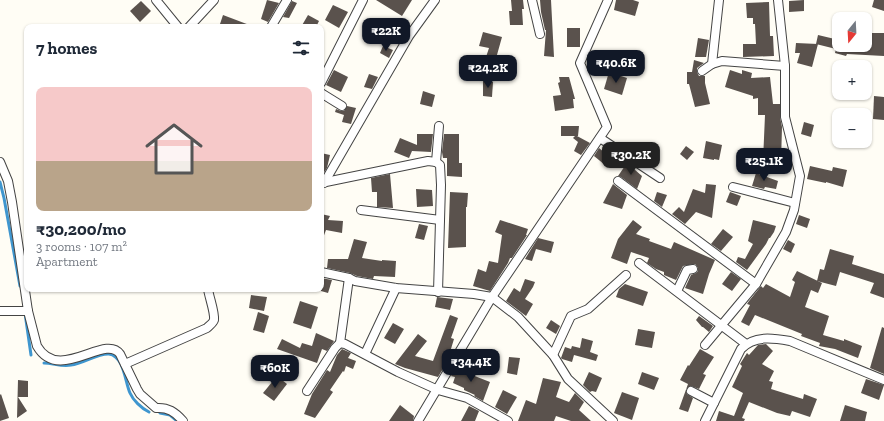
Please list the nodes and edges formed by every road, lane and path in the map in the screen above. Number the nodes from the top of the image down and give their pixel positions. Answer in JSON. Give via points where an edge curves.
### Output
{"nodes":[{"id":1,"x":156,"y":0,"type":"edge"},
{"id":2,"x":214,"y":0,"type":"edge"},
{"id":3,"x":287,"y":0,"type":"edge"},
{"id":4,"x":363,"y":0,"type":"edge"},
{"id":5,"x":435,"y":0,"type":"edge"},
{"id":6,"x":532,"y":0,"type":"edge"},
{"id":7,"x":608,"y":0,"type":"edge"},
{"id":8,"x":719,"y":0,"type":"edge"},
{"id":9,"x":778,"y":0,"type":"edge"},
{"id":10,"x":176,"y":24,"type":"edge"},
{"id":11,"x":192,"y":24,"type":"edge"},
{"id":12,"x":273,"y":24,"type":"edge"},
{"id":13,"x":540,"y":34,"type":"dead end"},
{"id":14,"x":712,"y":64,"type":"junction"},
{"id":15,"x":785,"y":66,"type":"junction"},
{"id":16,"x":702,"y":71,"type":"dead end"},
{"id":17,"x":324,"y":77,"type":"edge"},
{"id":18,"x":324,"y":95,"type":"edge"},
{"id":19,"x":342,"y":106,"type":"dead end"},
{"id":20,"x":439,"y":126,"type":"dead end"},
{"id":21,"x":600,"y":138,"type":"junction"},
{"id":22,"x":0,"y":162,"type":"edge"},
{"id":23,"x":436,"y":162,"type":"junction"},
{"id":24,"x":660,"y":178,"type":"dead end"},
{"id":25,"x":324,"y":180,"type":"edge"},
{"id":26,"x":618,"y":180,"type":"dead end"},
{"id":27,"x":324,"y":183,"type":"edge"},
{"id":28,"x":733,"y":187,"type":"dead end"},
{"id":29,"x":795,"y":203,"type":"junction"},
{"id":30,"x":362,"y":210,"type":"dead end"},
{"id":31,"x":440,"y":220,"type":"junction"},
{"id":32,"x":639,"y":263,"type":"dead end"},
{"id":33,"x":693,"y":269,"type":"dead end"},
{"id":34,"x":324,"y":273,"type":"edge"},
{"id":35,"x":626,"y":276,"type":"dead end"},
{"id":36,"x":350,"y":278,"type":"junction"},
{"id":37,"x":756,"y":284,"type":"junction"},
{"id":38,"x":396,"y":288,"type":"junction"},
{"id":39,"x":677,"y":291,"type":"junction"},
{"id":40,"x":209,"y":292,"type":"edge"},
{"id":41,"x":438,"y":292,"type":"junction"},
{"id":42,"x":492,"y":298,"type":"junction"},
{"id":43,"x":0,"y":311,"type":"edge"},
{"id":44,"x":25,"y":311,"type":"junction"},
{"id":45,"x":722,"y":324,"type":"junction"},
{"id":46,"x":340,"y":343,"type":"junction"},
{"id":47,"x":746,"y":344,"type":"junction"},
{"id":48,"x":705,"y":345,"type":"dead end"},
{"id":49,"x":365,"y":354,"type":"junction"},
{"id":50,"x":553,"y":355,"type":"junction"},
{"id":51,"x":125,"y":364,"type":"junction"},
{"id":52,"x":884,"y":380,"type":"edge"},
{"id":53,"x":438,"y":390,"type":"junction"},
{"id":54,"x":307,"y":391,"type":"dead end"},
{"id":55,"x":691,"y":391,"type":"dead end"},
{"id":56,"x":714,"y":403,"type":"junction"},
{"id":57,"x":183,"y":421,"type":"edge"},
{"id":58,"x":418,"y":421,"type":"edge"},
{"id":59,"x":508,"y":421,"type":"edge"},
{"id":60,"x":613,"y":421,"type":"edge"},
{"id":61,"x":705,"y":421,"type":"edge"}],
"edges":[{"from":1,"to":10,"type":"street"},
{"from":2,"to":11,"type":"street"},
{"from":3,"to":12,"type":"street"},
{"from":4,"to":17,"type":"street"},
{"from":5,"to":25,"type":"street","via":[[409,36]]},
{"from":6,"to":13,"type":"street"},
{"from":7,"to":21,"type":"street","via":[[580,63],[608,127]]},
{"from":8,"to":14,"type":"street"},
{"from":9,"to":15,"type":"street"},
{"from":14,"to":15,"type":"street","via":[[722,61]]},
{"from":14,"to":16,"type":"street"},
{"from":15,"to":29,"type":"street","via":[[785,117],[800,176]]},
{"from":18,"to":19,"type":"street"},
{"from":20,"to":23,"type":"street"},
{"from":21,"to":24,"type":"street"},
{"from":21,"to":42,"type":"street"},
{"from":22,"to":44,"type":"street","via":[[8,181],[12,202]]},
{"from":23,"to":27,"type":"street","via":[[428,161]]},
{"from":23,"to":31,"type":"street","via":[[440,165]]},
{"from":26,"to":37,"type":"street"},
{"from":28,"to":29,"type":"street"},
{"from":29,"to":37,"type":"street","via":[[786,232]]},
{"from":30,"to":31,"type":"street"},
{"from":31,"to":41,"type":"street"},
{"from":32,"to":39,"type":"street"},
{"from":33,"to":39,"type":"street","via":[[687,270]]},
{"from":34,"to":36,"type":"street"},
{"from":35,"to":50,"type":"street","via":[[588,309],[571,316]]},
{"from":36,"to":38,"type":"street"},
{"from":36,"to":46,"type":"street"},
{"from":37,"to":45,"type":"street"},
{"from":38,"to":41,"type":"street"},
{"from":38,"to":49,"type":"street"},
{"from":39,"to":45,"type":"street"},
{"from":40,"to":51,"type":"street","via":[[214,315],[211,325]]},
{"from":41,"to":42,"type":"street"},
{"from":42,"to":50,"type":"street","via":[[518,317]]},
{"from":42,"to":53,"type":"street"},
{"from":43,"to":44,"type":"street"},
{"from":44,"to":51,"type":"street","via":[[37,346],[45,356],[55,360],[76,359],[112,348],[119,352]]},
{"from":45,"to":47,"type":"street"},
{"from":45,"to":48,"type":"street"},
{"from":46,"to":49,"type":"street"},
{"from":46,"to":54,"type":"street"},
{"from":47,"to":52,"type":"street","via":[[765,339],[790,341]]},
{"from":47,"to":56,"type":"street","via":[[737,356]]},
{"from":49,"to":53,"type":"street"},
{"from":50,"to":60,"type":"street","via":[[568,379]]},
{"from":51,"to":57,"type":"street","via":[[140,394],[156,408],[173,411]]},
{"from":53,"to":58,"type":"street"},
{"from":53,"to":59,"type":"street","via":[[467,398]]},
{"from":55,"to":56,"type":"street"},
{"from":56,"to":61,"type":"street"}]}
